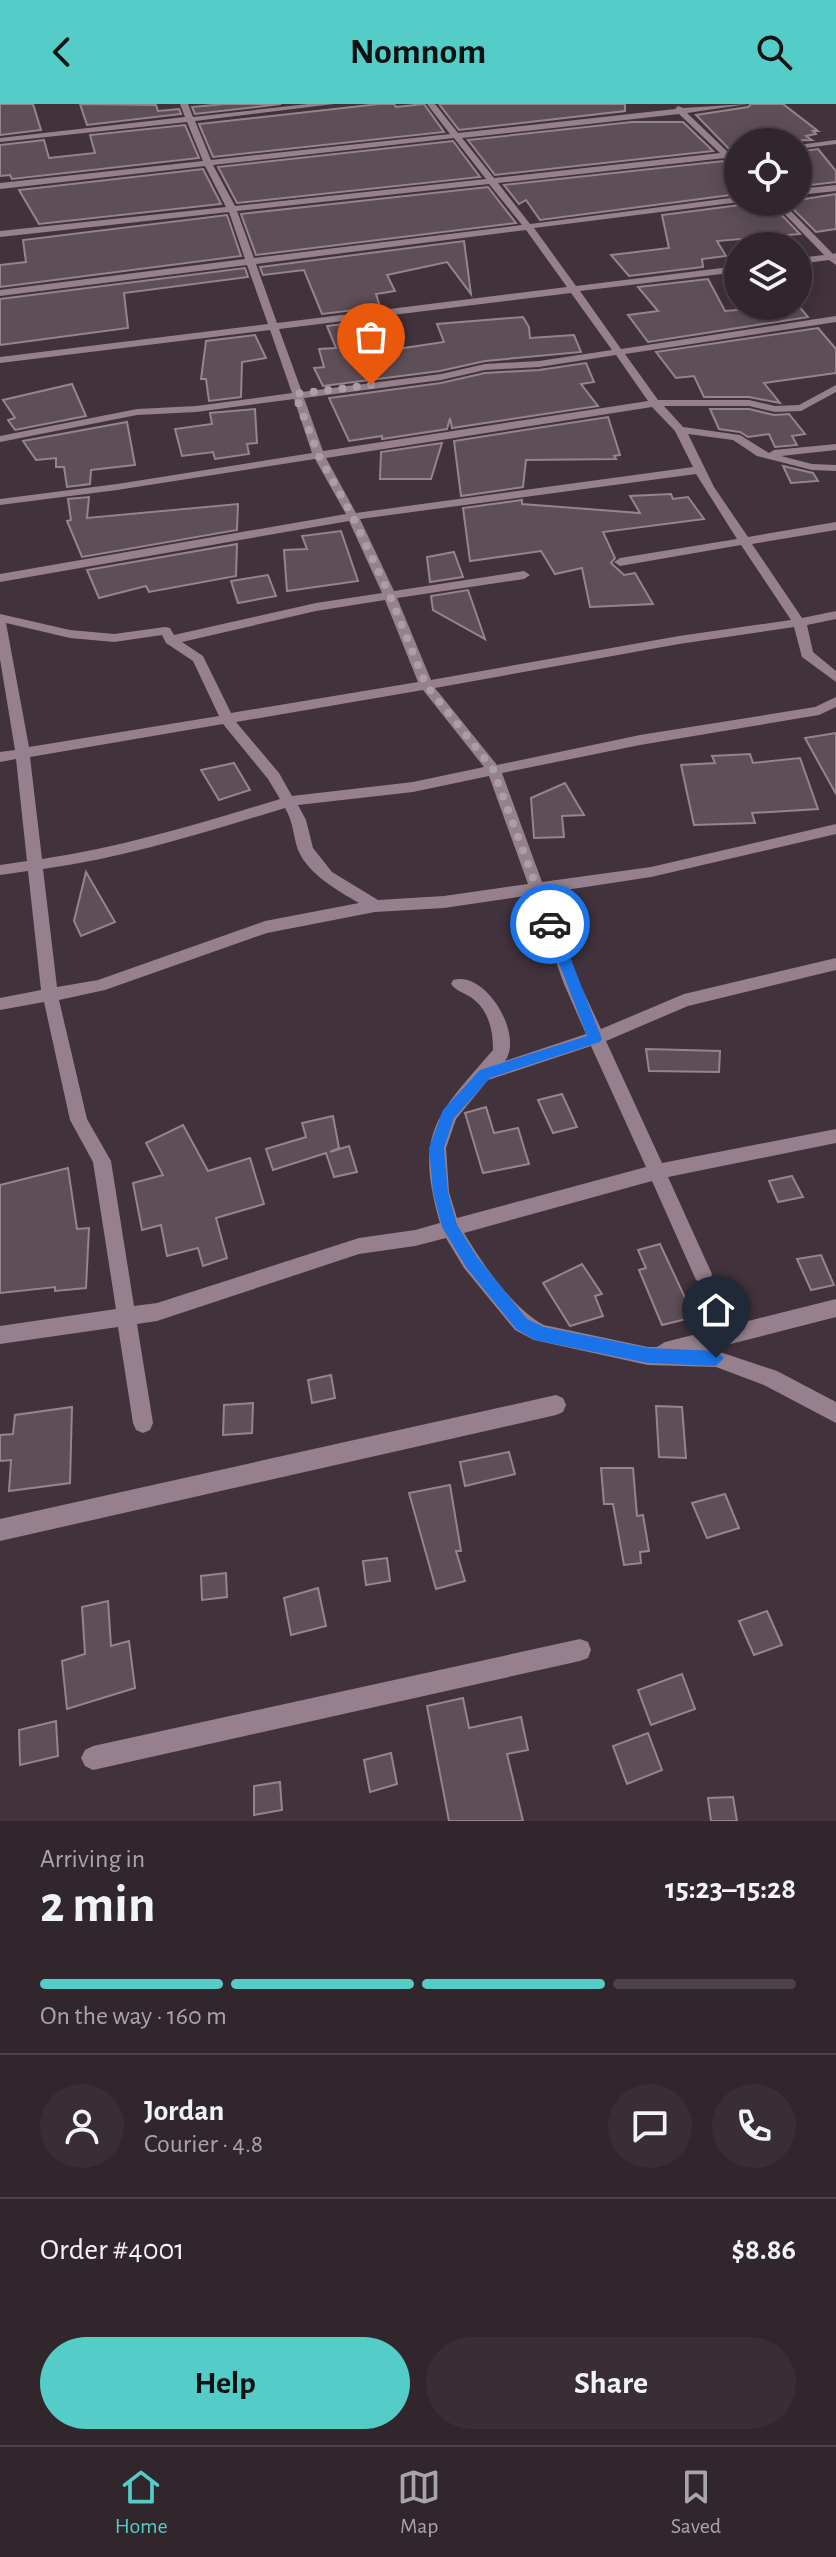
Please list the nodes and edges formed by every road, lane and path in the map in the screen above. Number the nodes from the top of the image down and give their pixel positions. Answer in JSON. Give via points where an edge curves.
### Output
{"nodes":[{"id":1,"x":184,"y":104,"type":"edge"},
{"id":2,"x":330,"y":104,"type":"edge"},
{"id":3,"x":431,"y":104,"type":"edge"},
{"id":4,"x":674,"y":104,"type":"edge"},
{"id":5,"x":744,"y":104,"type":"edge"},
{"id":6,"x":682,"y":111,"type":"junction"},
{"id":7,"x":191,"y":121,"type":"junction"},
{"id":8,"x":456,"y":136,"type":"junction"},
{"id":9,"x":0,"y":140,"type":"edge"},
{"id":10,"x":836,"y":142,"type":"edge"},
{"id":11,"x":812,"y":145,"type":"edge"},
{"id":12,"x":724,"y":153,"type":"edge"},
{"id":13,"x":724,"y":155,"type":"edge"},
{"id":14,"x":208,"y":164,"type":"junction"},
{"id":15,"x":489,"y":180,"type":"junction"},
{"id":16,"x":0,"y":186,"type":"edge"},
{"id":17,"x":836,"y":188,"type":"edge"},
{"id":18,"x":812,"y":191,"type":"edge"},
{"id":19,"x":724,"y":202,"type":"edge"},
{"id":20,"x":232,"y":209,"type":"junction"},
{"id":21,"x":791,"y":216,"type":"edge"},
{"id":22,"x":529,"y":228,"type":"junction"},
{"id":23,"x":0,"y":234,"type":"edge"},
{"id":24,"x":834,"y":258,"type":"edge"},
{"id":25,"x":812,"y":260,"type":"edge"},
{"id":26,"x":252,"y":261,"type":"junction"},
{"id":27,"x":724,"y":271,"type":"edge"},
{"id":28,"x":573,"y":290,"type":"junction"},
{"id":29,"x":0,"y":293,"type":"edge"},
{"id":30,"x":836,"y":319,"type":"edge"},
{"id":31,"x":274,"y":328,"type":"junction"},
{"id":32,"x":617,"y":352,"type":"junction"},
{"id":33,"x":0,"y":360,"type":"edge"},
{"id":34,"x":836,"y":388,"type":"edge"},
{"id":35,"x":295,"y":394,"type":"junction"},
{"id":36,"x":655,"y":403,"type":"junction"},
{"id":37,"x":680,"y":430,"type":"junction"},
{"id":38,"x":0,"y":439,"type":"edge"},
{"id":39,"x":836,"y":447,"type":"edge"},
{"id":40,"x":761,"y":454,"type":"junction"},
{"id":41,"x":319,"y":456,"type":"junction"},
{"id":42,"x":836,"y":468,"type":"edge"},
{"id":43,"x":698,"y":470,"type":"junction"},
{"id":44,"x":0,"y":502,"type":"edge"},
{"id":45,"x":353,"y":517,"type":"junction"},
{"id":46,"x":836,"y":526,"type":"edge"},
{"id":47,"x":743,"y":539,"type":"junction"},
{"id":48,"x":620,"y":562,"type":"dead end"},
{"id":49,"x":524,"y":575,"type":"dead end"},
{"id":50,"x":0,"y":578,"type":"edge"},
{"id":51,"x":390,"y":596,"type":"junction"},
{"id":52,"x":836,"y":615,"type":"edge"},
{"id":53,"x":0,"y":618,"type":"edge"},
{"id":54,"x":0,"y":624,"type":"edge"},
{"id":55,"x":800,"y":624,"type":"junction"},
{"id":56,"x":171,"y":640,"type":"junction"},
{"id":57,"x":836,"y":678,"type":"edge"},
{"id":58,"x":426,"y":685,"type":"junction"},
{"id":59,"x":836,"y":701,"type":"edge"},
{"id":60,"x":228,"y":721,"type":"junction"},
{"id":61,"x":22,"y":754,"type":"junction"},
{"id":62,"x":0,"y":757,"type":"edge"},
{"id":63,"x":493,"y":769,"type":"junction"},
{"id":64,"x":290,"y":801,"type":"junction"},
{"id":65,"x":836,"y":829,"type":"edge"},
{"id":66,"x":34,"y":865,"type":"junction"},
{"id":67,"x":0,"y":870,"type":"edge"},
{"id":68,"x":537,"y":888,"type":"junction"},
{"id":69,"x":375,"y":906,"type":"junction"},
{"id":70,"x":836,"y":964,"type":"edge"},
{"id":71,"x":459,"y":984,"type":"dead end"},
{"id":72,"x":50,"y":995,"type":"junction"},
{"id":73,"x":0,"y":1004,"type":"edge"},
{"id":74,"x":595,"y":1039,"type":"junction"},
{"id":75,"x":485,"y":1074,"type":"junction"},
{"id":76,"x":836,"y":1136,"type":"edge"},
{"id":77,"x":656,"y":1172,"type":"junction"},
{"id":78,"x":450,"y":1227,"type":"junction"},
{"id":79,"x":703,"y":1274,"type":"dead end"},
{"id":80,"x":836,"y":1308,"type":"edge"},
{"id":81,"x":127,"y":1316,"type":"junction"},
{"id":82,"x":0,"y":1335,"type":"edge"},
{"id":83,"x":648,"y":1356,"type":"junction"},
{"id":84,"x":556,"y":1405,"type":"dead end"},
{"id":85,"x":836,"y":1413,"type":"edge"},
{"id":86,"x":143,"y":1423,"type":"dead end"},
{"id":87,"x":0,"y":1530,"type":"edge"},
{"id":88,"x":580,"y":1650,"type":"dead end"},
{"id":89,"x":93,"y":1758,"type":"dead end"}],
"edges":[{"from":1,"to":7,"type":"street"},
{"from":2,"to":7,"type":"street"},
{"from":3,"to":8,"type":"street"},
{"from":4,"to":6,"type":"street"},
{"from":5,"to":6,"type":"street"},
{"from":6,"to":8,"type":"street"},
{"from":6,"to":12,"type":"street"},
{"from":7,"to":9,"type":"street"},
{"from":7,"to":14,"type":"street"},
{"from":8,"to":14,"type":"street"},
{"from":8,"to":15,"type":"street"},
{"from":10,"to":11,"type":"street"},
{"from":13,"to":15,"type":"street"},
{"from":14,"to":16,"type":"street"},
{"from":14,"to":20,"type":"street"},
{"from":15,"to":20,"type":"street"},
{"from":15,"to":22,"type":"street"},
{"from":17,"to":18,"type":"street"},
{"from":19,"to":22,"type":"street"},
{"from":20,"to":23,"type":"street"},
{"from":20,"to":26,"type":"street"},
{"from":21,"to":24,"type":"street"},
{"from":22,"to":26,"type":"street"},
{"from":22,"to":28,"type":"street"},
{"from":24,"to":25,"type":"street"},
{"from":26,"to":29,"type":"street"},
{"from":26,"to":31,"type":"street"},
{"from":27,"to":28,"type":"street"},
{"from":28,"to":31,"type":"street"},
{"from":28,"to":32,"type":"street"},
{"from":30,"to":32,"type":"street"},
{"from":31,"to":33,"type":"street"},
{"from":31,"to":35,"type":"street"},
{"from":32,"to":35,"type":"street"},
{"from":32,"to":36,"type":"street"},
{"from":34,"to":36,"type":"street","via":[[801,408]]},
{"from":35,"to":38,"type":"street","via":[[137,412]]},
{"from":35,"to":41,"type":"street"},
{"from":36,"to":37,"type":"street"},
{"from":36,"to":41,"type":"street"},
{"from":37,"to":40,"type":"street","via":[[736,437]]},
{"from":37,"to":43,"type":"street"},
{"from":39,"to":40,"type":"street"},
{"from":40,"to":42,"type":"street"},
{"from":41,"to":44,"type":"street"},
{"from":41,"to":45,"type":"street"},
{"from":43,"to":45,"type":"street"},
{"from":43,"to":47,"type":"street"},
{"from":45,"to":50,"type":"street"},
{"from":45,"to":51,"type":"street"},
{"from":46,"to":47,"type":"street"},
{"from":47,"to":48,"type":"street"},
{"from":47,"to":55,"type":"street"},
{"from":49,"to":51,"type":"street"},
{"from":51,"to":56,"type":"street"},
{"from":51,"to":58,"type":"street"},
{"from":52,"to":55,"type":"street"},
{"from":53,"to":56,"type":"street","via":[[114,638],[165,631]]},
{"from":54,"to":61,"type":"street"},
{"from":55,"to":57,"type":"street","via":[[807,654]]},
{"from":55,"to":58,"type":"street","via":[[681,638]]},
{"from":56,"to":60,"type":"street","via":[[198,659]]},
{"from":58,"to":60,"type":"street"},
{"from":58,"to":63,"type":"street"},
{"from":59,"to":63,"type":"street","via":[[819,711]]},
{"from":60,"to":61,"type":"street"},
{"from":60,"to":64,"type":"street"},
{"from":61,"to":62,"type":"street"},
{"from":61,"to":66,"type":"street"},
{"from":63,"to":64,"type":"street","via":[[413,787]]},
{"from":63,"to":68,"type":"street"},
{"from":64,"to":66,"type":"street","via":[[196,830]]},
{"from":64,"to":69,"type":"street","via":[[306,850],[327,876]]},
{"from":65,"to":68,"type":"street","via":[[651,872]]},
{"from":66,"to":67,"type":"street"},
{"from":66,"to":72,"type":"street"},
{"from":68,"to":69,"type":"street"},
{"from":68,"to":74,"type":"street"},
{"from":69,"to":72,"type":"street","via":[[265,927],[99,986]]},
{"from":70,"to":74,"type":"street","via":[[684,1000]]},
{"from":71,"to":75,"type":"street","via":[[475,990],[502,1027],[502,1052]]},
{"from":72,"to":73,"type":"street"},
{"from":72,"to":81,"type":"street","via":[[79,1120],[102,1161]]},
{"from":74,"to":75,"type":"street"},
{"from":74,"to":77,"type":"street"},
{"from":75,"to":78,"type":"street","via":[[448,1115],[437,1148],[440,1192]]},
{"from":76,"to":77,"type":"street"},
{"from":77,"to":78,"type":"street"},
{"from":77,"to":79,"type":"street"},
{"from":78,"to":81,"type":"street","via":[[359,1246],[157,1312]]},
{"from":78,"to":83,"type":"street","via":[[522,1324],[541,1334]]},
{"from":80,"to":83,"type":"street"},
{"from":81,"to":82,"type":"street"},
{"from":81,"to":86,"type":"street"},
{"from":83,"to":85,"type":"street","via":[[716,1358],[770,1378]]},
{"from":84,"to":87,"type":"street"},
{"from":88,"to":89,"type":"street"}]}
